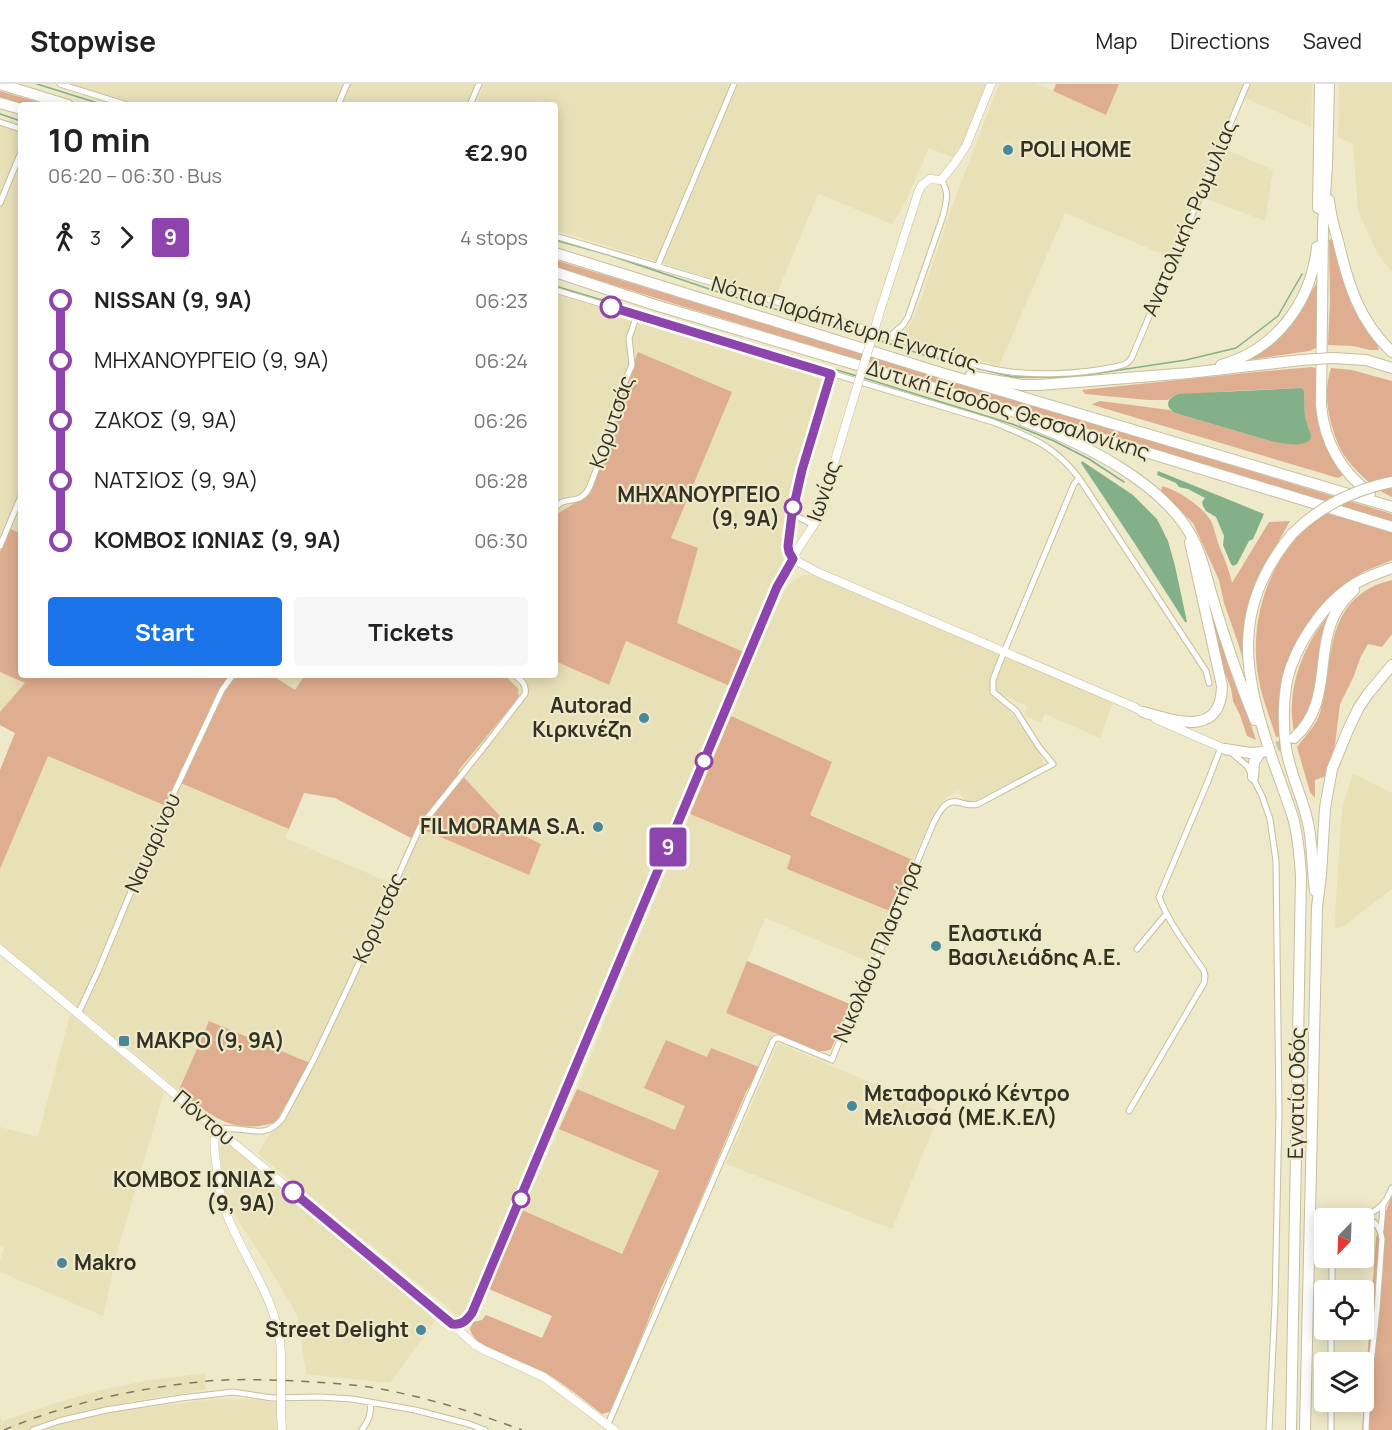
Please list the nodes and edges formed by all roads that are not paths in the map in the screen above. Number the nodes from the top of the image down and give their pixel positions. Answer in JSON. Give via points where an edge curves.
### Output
{"nodes":[{"id":1,"x":0,"y":84,"type":"edge"},
{"id":2,"x":60,"y":84,"type":"edge"},
{"id":3,"x":347,"y":84,"type":"edge"},
{"id":4,"x":479,"y":84,"type":"edge"},
{"id":5,"x":734,"y":84,"type":"edge"},
{"id":6,"x":991,"y":84,"type":"edge"},
{"id":7,"x":1247,"y":84,"type":"edge"},
{"id":8,"x":1320,"y":84,"type":"edge"},
{"id":9,"x":1329,"y":84,"type":"edge"},
{"id":10,"x":58,"y":102,"type":"edge"},
{"id":11,"x":117,"y":102,"type":"edge"},
{"id":12,"x":339,"y":102,"type":"edge"},
{"id":13,"x":471,"y":102,"type":"edge"},
{"id":14,"x":0,"y":103,"type":"edge"},
{"id":15,"x":18,"y":109,"type":"edge"},
{"id":16,"x":0,"y":122,"type":"edge"},
{"id":17,"x":18,"y":128,"type":"edge"},
{"id":18,"x":18,"y":159,"type":"edge"},
{"id":19,"x":1327,"y":166,"type":"junction"},
{"id":20,"x":941,"y":180,"type":"junction"},
{"id":21,"x":0,"y":203,"type":"edge"},
{"id":22,"x":558,"y":237,"type":"edge"},
{"id":23,"x":558,"y":254,"type":"edge"},
{"id":24,"x":657,"y":267,"type":"junction"},
{"id":25,"x":558,"y":273,"type":"edge"},
{"id":26,"x":558,"y":291,"type":"edge"},
{"id":27,"x":637,"y":315,"type":"junction"},
{"id":28,"x":889,"y":336,"type":"junction"},
{"id":29,"x":1135,"y":352,"type":"joint"},
{"id":30,"x":1392,"y":352,"type":"edge"},
{"id":31,"x":1392,"y":368,"type":"edge"},
{"id":32,"x":938,"y":372,"type":"junction"},
{"id":33,"x":1189,"y":373,"type":"junction"},
{"id":34,"x":831,"y":374,"type":"junction"},
{"id":35,"x":972,"y":399,"type":"junction"},
{"id":36,"x":1079,"y":478,"type":"junction"},
{"id":37,"x":1392,"y":482,"type":"edge"},
{"id":38,"x":18,"y":503,"type":"edge"},
{"id":39,"x":558,"y":505,"type":"edge"},
{"id":40,"x":1392,"y":506,"type":"edge"},
{"id":41,"x":792,"y":514,"type":"junction"},
{"id":42,"x":814,"y":525,"type":"junction"},
{"id":43,"x":1186,"y":527,"type":"junction"},
{"id":44,"x":1392,"y":527,"type":"edge"},
{"id":45,"x":0,"y":546,"type":"edge"},
{"id":46,"x":793,"y":559,"type":"junction"},
{"id":47,"x":1392,"y":568,"type":"edge"},
{"id":48,"x":1366,"y":579,"type":"junction"},
{"id":49,"x":1005,"y":651,"type":"junction"},
{"id":50,"x":1392,"y":665,"type":"edge"},
{"id":51,"x":231,"y":678,"type":"edge"},
{"id":52,"x":518,"y":678,"type":"edge"},
{"id":53,"x":1209,"y":684,"type":"dead end"},
{"id":54,"x":1143,"y":712,"type":"junction"},
{"id":55,"x":1294,"y":738,"type":"tunnel mouth"},
{"id":56,"x":1223,"y":748,"type":"junction"},
{"id":57,"x":1273,"y":759,"type":"junction"},
{"id":58,"x":1253,"y":777,"type":"junction"},
{"id":59,"x":1317,"y":907,"type":"junction"},
{"id":60,"x":1166,"y":914,"type":"junction"},
{"id":61,"x":0,"y":949,"type":"edge"},
{"id":62,"x":1137,"y":949,"type":"dead end"},
{"id":63,"x":78,"y":1014,"type":"junction"},
{"id":64,"x":1129,"y":1110,"type":"dead end"},
{"id":65,"x":216,"y":1128,"type":"junction"},
{"id":66,"x":1392,"y":1188,"type":"edge"},
{"id":67,"x":1383,"y":1206,"type":"junction"},
{"id":68,"x":1374,"y":1212,"type":"edge"},
{"id":69,"x":1374,"y":1221,"type":"edge"},
{"id":70,"x":1381,"y":1232,"type":"junction"},
{"id":71,"x":452,"y":1324,"type":"junction"},
{"id":72,"x":370,"y":1402,"type":"junction"},
{"id":73,"x":1331,"y":1412,"type":"edge"},
{"id":74,"x":611,"y":1427,"type":"edge"},
{"id":75,"x":33,"y":1430,"type":"edge"},
{"id":76,"x":282,"y":1430,"type":"edge"},
{"id":77,"x":362,"y":1430,"type":"edge"},
{"id":78,"x":485,"y":1430,"type":"edge"},
{"id":79,"x":1269,"y":1430,"type":"edge"},
{"id":80,"x":1291,"y":1430,"type":"edge"},
{"id":81,"x":1305,"y":1430,"type":"edge"},
{"id":82,"x":1330,"y":1430,"type":"edge"},
{"id":83,"x":1366,"y":1430,"type":"edge"}],
"edges":[{"from":1,"to":10,"type":"highway"},
{"from":2,"to":11,"type":"street"},
{"from":3,"to":12,"type":"street"},
{"from":4,"to":13,"type":"street"},
{"from":5,"to":24,"type":"street"},
{"from":6,"to":20,"type":"street","name":"Ιωνίας","via":[[966,146]]},
{"from":7,"to":29,"type":"street","name":"Ανατολικής Ρωμυλίας"},
{"from":8,"to":33,"type":"highway","via":[[1318,235],[1307,290],[1291,317],[1271,338],[1229,363]]},
{"from":9,"to":19,"type":"highway"},
{"from":14,"to":15,"type":"highway"},
{"from":16,"to":17,"type":"street"},
{"from":18,"to":21,"type":"street"},
{"from":19,"to":30,"type":"highway","via":[[1330,210],[1349,284],[1366,320]]},
{"from":19,"to":40,"type":"highway","via":[[1322,417],[1328,441],[1347,472],[1375,497]]},
{"from":20,"to":28,"type":"street","via":[[947,199],[932,249],[908,316]]},
{"from":20,"to":42,"type":"street","name":"Ιωνίας","bridge":true,"via":[[930,179],[919,190]]},
{"from":22,"to":24,"type":"street","name":"Νότια Παράπλευρη Εγνατίας"},
{"from":23,"to":32,"type":"highway","name":"Δυτική Είσοδος Θεσσαλονίκης"},
{"from":24,"to":28,"type":"street","name":"Νότια Παράπλευρη Εγνατίας"},
{"from":25,"to":35,"type":"highway","name":"Δυτική Είσοδος Θεσσαλονίκης"},
{"from":26,"to":27,"type":"street"},
{"from":27,"to":34,"type":"street"},
{"from":27,"to":39,"type":"street","name":"Κορυτσάς","via":[[629,338],[632,364],[615,404],[610,433],[590,486],[581,498]]},
{"from":28,"to":29,"type":"street","name":"Νότια Παράπλευρη Εγνατίας","via":[[968,362],[1024,373],[1100,370],[1126,363]]},
{"from":31,"to":33,"type":"highway","bridge":true,"via":[[1366,360],[1333,358]]},
{"from":32,"to":33,"type":"highway","via":[[1022,385]]},
{"from":32,"to":40,"type":"highway","name":"Δυτική Είσοδος Θεσσαλονίκης"},
{"from":34,"to":36,"type":"street","via":[[993,422],[1038,441],[1060,456]]},
{"from":34,"to":41,"type":"street"},
{"from":35,"to":43,"type":"highway","via":[[1096,454],[1164,500]]},
{"from":35,"to":44,"type":"highway","name":"Δυτική Είσοδος Θεσσαλονίκης"},
{"from":36,"to":49,"type":"street"},
{"from":36,"to":53,"type":"street","via":[[1206,671]]},
{"from":37,"to":57,"type":"highway","bridge":true,"via":[[1362,489],[1327,505],[1292,534],[1266,572],[1248,629],[1249,671]]},
{"from":38,"to":45,"type":"street"},
{"from":41,"to":42,"type":"street"},
{"from":41,"to":46,"type":"street","via":[[788,546]]},
{"from":42,"to":46,"type":"street","name":"Ιωνίας"},
{"from":43,"to":54,"type":"highway","via":[[1222,686],[1220,700],[1210,717],[1198,722],[1180,722]]},
{"from":43,"to":57,"type":"highway","via":[[1202,558],[1248,702]]},
{"from":46,"to":49,"type":"street"},
{"from":46,"to":71,"type":"street","name":"Ιωνίας","via":[[772,598],[477,1304],[467,1320]]},
{"from":47,"to":48,"type":"highway"},
{"from":48,"to":55,"type":"highway","via":[[1334,616],[1317,701],[1308,723]]},
{"from":48,"to":59,"type":"highway","via":[[1339,595],[1313,624],[1290,670],[1285,695],[1286,750],[1308,821]]},
{"from":49,"to":54,"type":"street"},
{"from":49,"to":74,"type":"street","name":"Νικολάου Πλαστήρα","via":[[993,680],[993,692],[1016,711],[1053,764],[978,804],[951,802],[939,812],[832,1060],[774,1039]]},
{"from":50,"to":59,"type":"highway","via":[[1359,708],[1332,769]]},
{"from":51,"to":63,"type":"street","name":"Ναυαρίνου","via":[[157,829]]},
{"from":52,"to":65,"type":"street","name":"Κορυτσάς","via":[[525,685],[525,694],[420,827],[341,1002],[282,1119],[266,1131]]},
{"from":54,"to":56,"type":"street"},
{"from":56,"to":58,"type":"street","via":[[1242,760]]},
{"from":56,"to":58,"type":"highway","via":[[1262,752],[1254,762]]},
{"from":56,"to":60,"type":"street","via":[[1159,897]]},
{"from":57,"to":80,"type":"highway","name":"Εγνατία Οδός","via":[[1294,823],[1301,876]]},
{"from":58,"to":79,"type":"street","via":[[1270,819],[1276,861],[1279,1113]]},
{"from":59,"to":81,"type":"highway","name":"Εγνατία Οδός"},
{"from":60,"to":62,"type":"street"},
{"from":60,"to":64,"type":"street","via":[[1204,971],[1205,980]]},
{"from":61,"to":63,"type":"street","name":"Πόντου"},
{"from":63,"to":65,"type":"street","name":"Πόντου"},
{"from":65,"to":71,"type":"street","name":"Πόντου"},
{"from":65,"to":76,"type":"street","bridge":true,"via":[[215,1155],[225,1211],[266,1293],[279,1331]]},
{"from":66,"to":67,"type":"street"},
{"from":67,"to":68,"type":"street"},
{"from":67,"to":70,"type":"street"},
{"from":69,"to":70,"type":"street"},
{"from":70,"to":83,"type":"street"},
{"from":71,"to":74,"type":"street","name":"Πόντου","via":[[484,1350],[544,1377]]},
{"from":72,"to":75,"type":"street","via":[[272,1398],[233,1392],[106,1410]]},
{"from":72,"to":77,"type":"street","via":[[370,1415]]},
{"from":72,"to":78,"type":"street"},
{"from":73,"to":82,"type":"street"}]}
